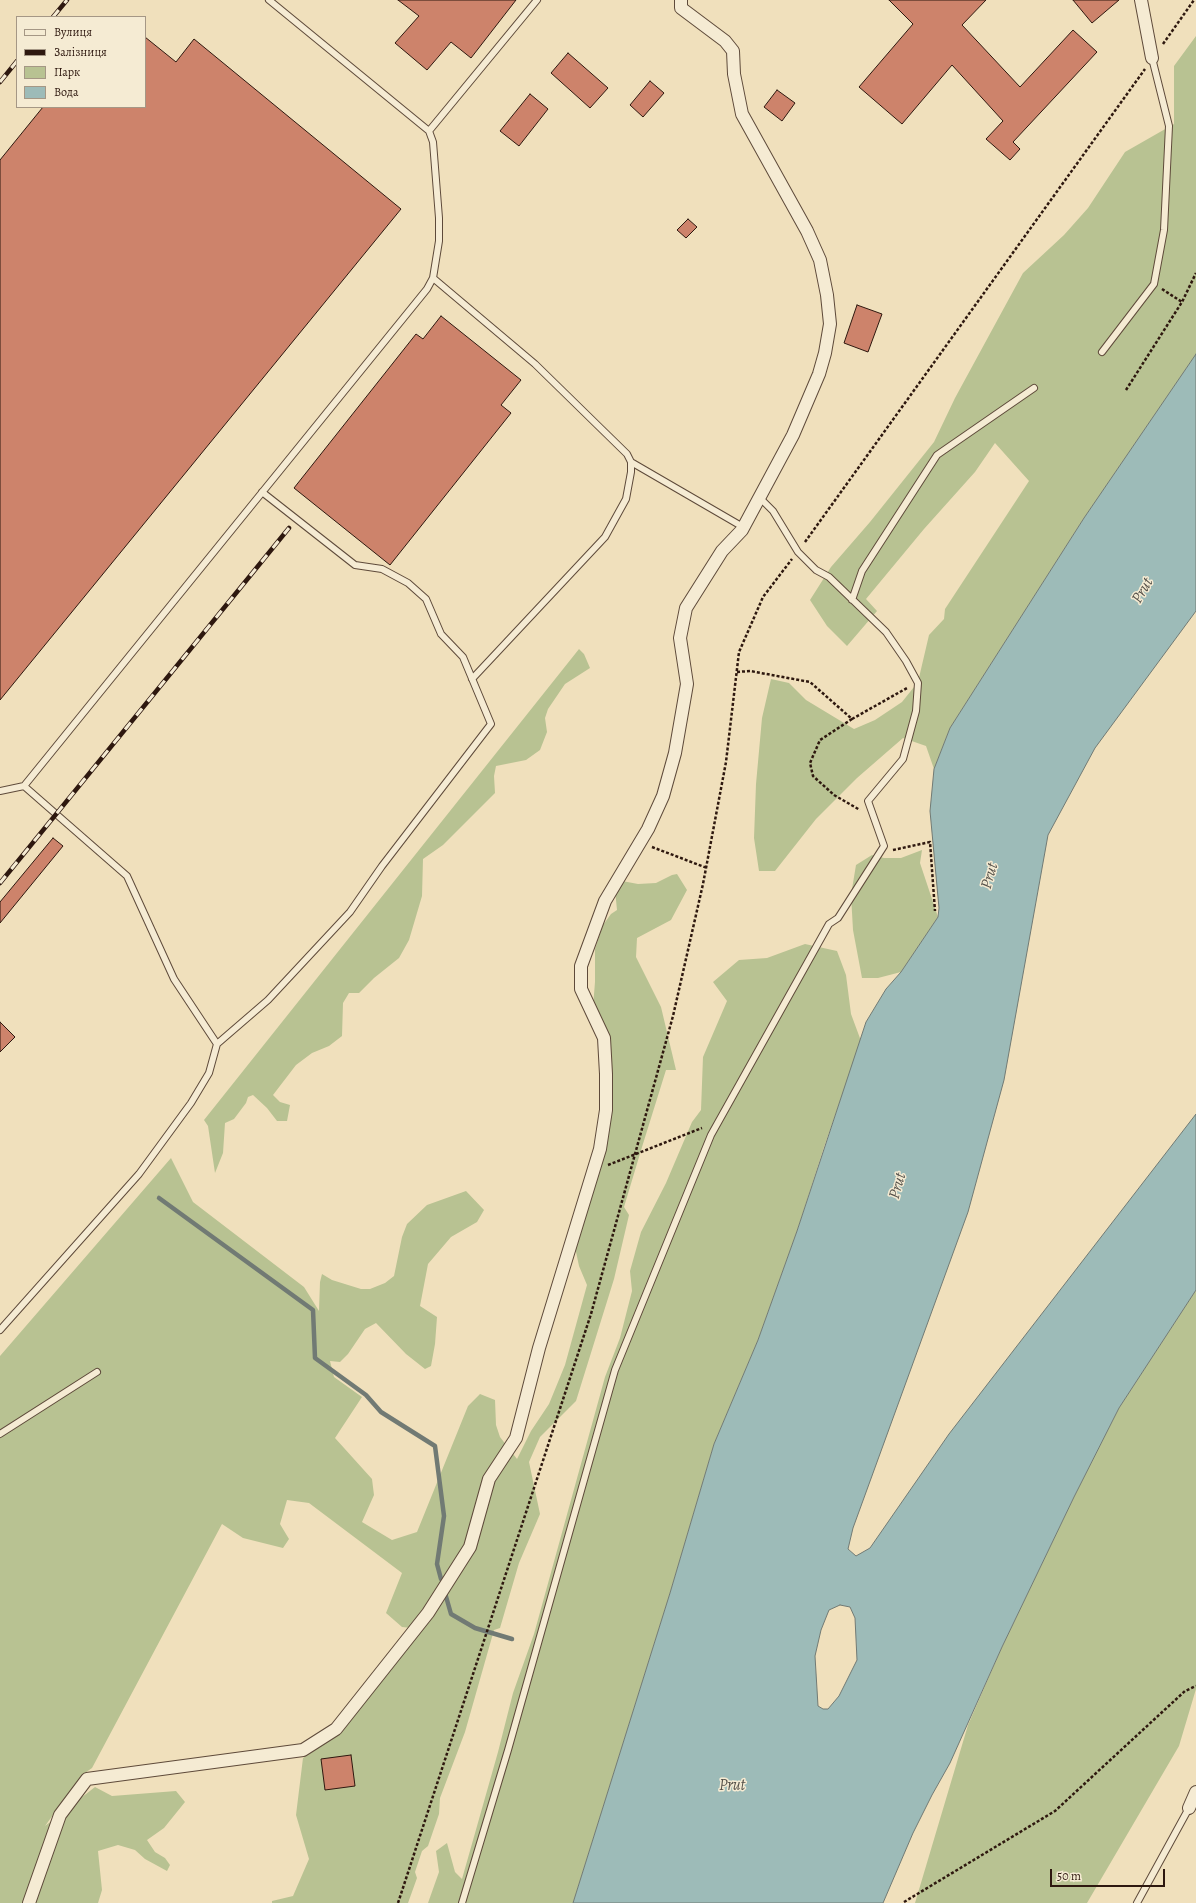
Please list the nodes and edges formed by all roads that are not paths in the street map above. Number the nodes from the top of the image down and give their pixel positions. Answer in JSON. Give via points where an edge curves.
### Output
{"nodes":[{"id":1,"x":269,"y":0,"type":"edge"},
{"id":2,"x":537,"y":0,"type":"edge"},
{"id":3,"x":681,"y":0,"type":"edge"},
{"id":4,"x":1141,"y":0,"type":"edge"},
{"id":5,"x":1152,"y":58,"type":"joint"},
{"id":6,"x":429,"y":131,"type":"junction"},
{"id":7,"x":433,"y":278,"type":"junction"},
{"id":8,"x":1102,"y":352,"type":"dead end"},
{"id":9,"x":1034,"y":388,"type":"dead end"},
{"id":10,"x":632,"y":462,"type":"junction"},
{"id":11,"x":262,"y":492,"type":"junction"},
{"id":12,"x":760,"y":498,"type":"junction"},
{"id":13,"x":743,"y":527,"type":"junction"},
{"id":14,"x":852,"y":600,"type":"junction"},
{"id":15,"x":472,"y":679,"type":"junction"},
{"id":16,"x":24,"y":786,"type":"junction"},
{"id":17,"x":0,"y":792,"type":"edge"},
{"id":18,"x":217,"y":1044,"type":"junction"},
{"id":19,"x":0,"y":1330,"type":"edge"},
{"id":20,"x":97,"y":1372,"type":"dead end"},
{"id":21,"x":0,"y":1434,"type":"edge"},
{"id":22,"x":1196,"y":1792,"type":"edge"},
{"id":23,"x":1189,"y":1808,"type":"joint"},
{"id":24,"x":29,"y":1903,"type":"edge"},
{"id":25,"x":462,"y":1903,"type":"edge"},
{"id":26,"x":1137,"y":1903,"type":"edge"}],
"edges":[{"from":1,"to":6,"type":"lane"},
{"from":2,"to":6,"type":"lane"},
{"from":3,"to":12,"type":"street","via":[[681,8],[725,41],[733,51],[734,74],[742,114],[807,231],[820,260],[828,295],[830,324],[826,353],[819,374],[794,435]]},
{"from":4,"to":5,"type":"street"},
{"from":5,"to":8,"type":"lane","via":[[1169,126],[1164,230],[1154,284]]},
{"from":6,"to":7,"type":"lane","via":[[433,142],[439,218],[439,241]]},
{"from":7,"to":10,"type":"lane","via":[[535,364],[627,454]]},
{"from":7,"to":11,"type":"lane","via":[[427,289]]},
{"from":9,"to":14,"type":"lane","via":[[937,455],[862,571]]},
{"from":10,"to":13,"type":"lane"},
{"from":10,"to":15,"type":"lane","via":[[626,499],[605,537]]},
{"from":11,"to":15,"type":"lane","via":[[355,565],[382,570],[413,587],[426,599],[441,634],[463,657]]},
{"from":11,"to":16,"type":"lane"},
{"from":12,"to":13,"type":"street"},
{"from":12,"to":14,"type":"lane","via":[[774,511],[798,552]]},
{"from":13,"to":24,"type":"street","via":[[722,551],[686,608],[680,638],[686,684],[675,753],[664,796],[640,843],[605,901],[581,966],[582,989],[604,1038],[606,1110],[600,1149],[540,1348],[516,1438],[489,1479],[470,1547],[428,1613],[336,1729],[303,1750],[87,1779],[60,1815]]},
{"from":14,"to":25,"type":"lane","via":[[886,632],[918,682],[916,711],[903,759],[868,801],[884,846],[838,918],[830,924],[711,1135],[615,1370]]},
{"from":15,"to":18,"type":"lane","via":[[491,724],[350,912],[268,1000]]},
{"from":16,"to":17,"type":"lane"},
{"from":16,"to":18,"type":"lane","via":[[127,876],[174,979]]},
{"from":18,"to":19,"type":"lane","via":[[209,1072],[191,1103],[139,1174]]},
{"from":20,"to":21,"type":"lane"},
{"from":22,"to":23,"type":"street"},
{"from":23,"to":26,"type":"lane"}]}
